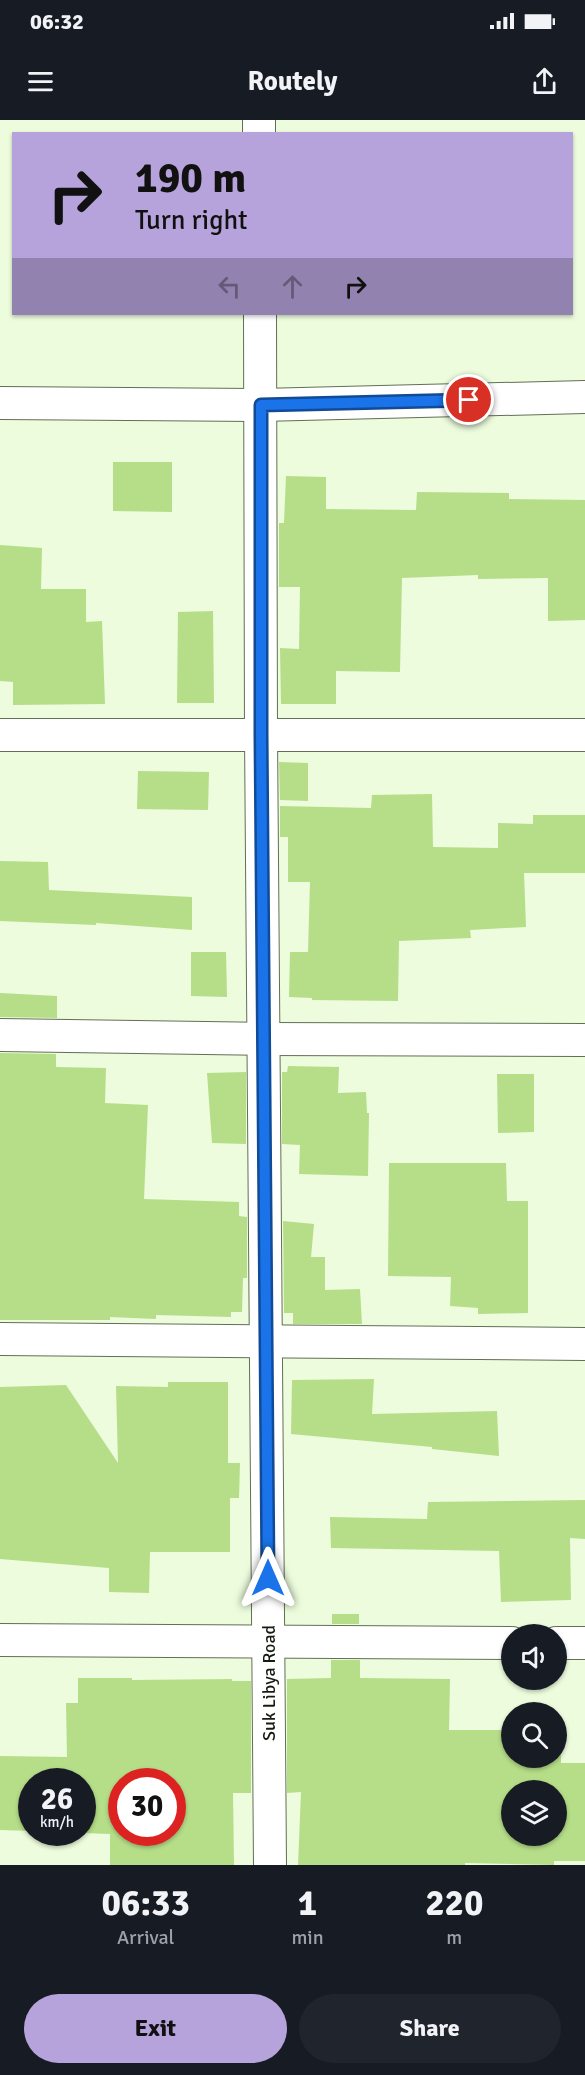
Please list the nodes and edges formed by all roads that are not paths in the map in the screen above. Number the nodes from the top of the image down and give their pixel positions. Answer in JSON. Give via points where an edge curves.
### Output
{"nodes":[{"id":1,"x":260,"y":315,"type":"edge"},
{"id":2,"x":585,"y":397,"type":"edge"},
{"id":3,"x":0,"y":403,"type":"edge"},
{"id":4,"x":261,"y":405,"type":"junction"},
{"id":5,"x":261,"y":734,"type":"junction"},
{"id":6,"x":0,"y":735,"type":"edge"},
{"id":7,"x":585,"y":735,"type":"edge"},
{"id":8,"x":0,"y":1035,"type":"edge"},
{"id":9,"x":264,"y":1039,"type":"junction"},
{"id":10,"x":585,"y":1040,"type":"edge"},
{"id":11,"x":0,"y":1339,"type":"edge"},
{"id":12,"x":267,"y":1342,"type":"junction"},
{"id":13,"x":585,"y":1344,"type":"edge"},
{"id":14,"x":0,"y":1640,"type":"edge"},
{"id":15,"x":269,"y":1640,"type":"junction"},
{"id":16,"x":501,"y":1643,"type":"edge"},
{"id":17,"x":567,"y":1643,"type":"edge"},
{"id":18,"x":585,"y":1643,"type":"edge"},
{"id":19,"x":270,"y":1865,"type":"edge"}],
"edges":[{"from":1,"to":4,"type":"street","name":"Suk Libya Road"},
{"from":2,"to":4,"type":"street"},
{"from":3,"to":4,"type":"street"},
{"from":4,"to":5,"type":"street","name":"Suk Libya Road"},
{"from":5,"to":6,"type":"street"},
{"from":5,"to":7,"type":"street"},
{"from":5,"to":9,"type":"street","name":"Suk Libya Road"},
{"from":8,"to":9,"type":"street"},
{"from":9,"to":10,"type":"street"},
{"from":9,"to":12,"type":"street","name":"Suk Libya Road"},
{"from":11,"to":12,"type":"street"},
{"from":12,"to":13,"type":"street"},
{"from":12,"to":15,"type":"street","name":"Suk Libya Road"},
{"from":14,"to":15,"type":"street"},
{"from":15,"to":16,"type":"street"},
{"from":15,"to":19,"type":"street","name":"Suk Libya Road"},
{"from":17,"to":18,"type":"street"}]}
